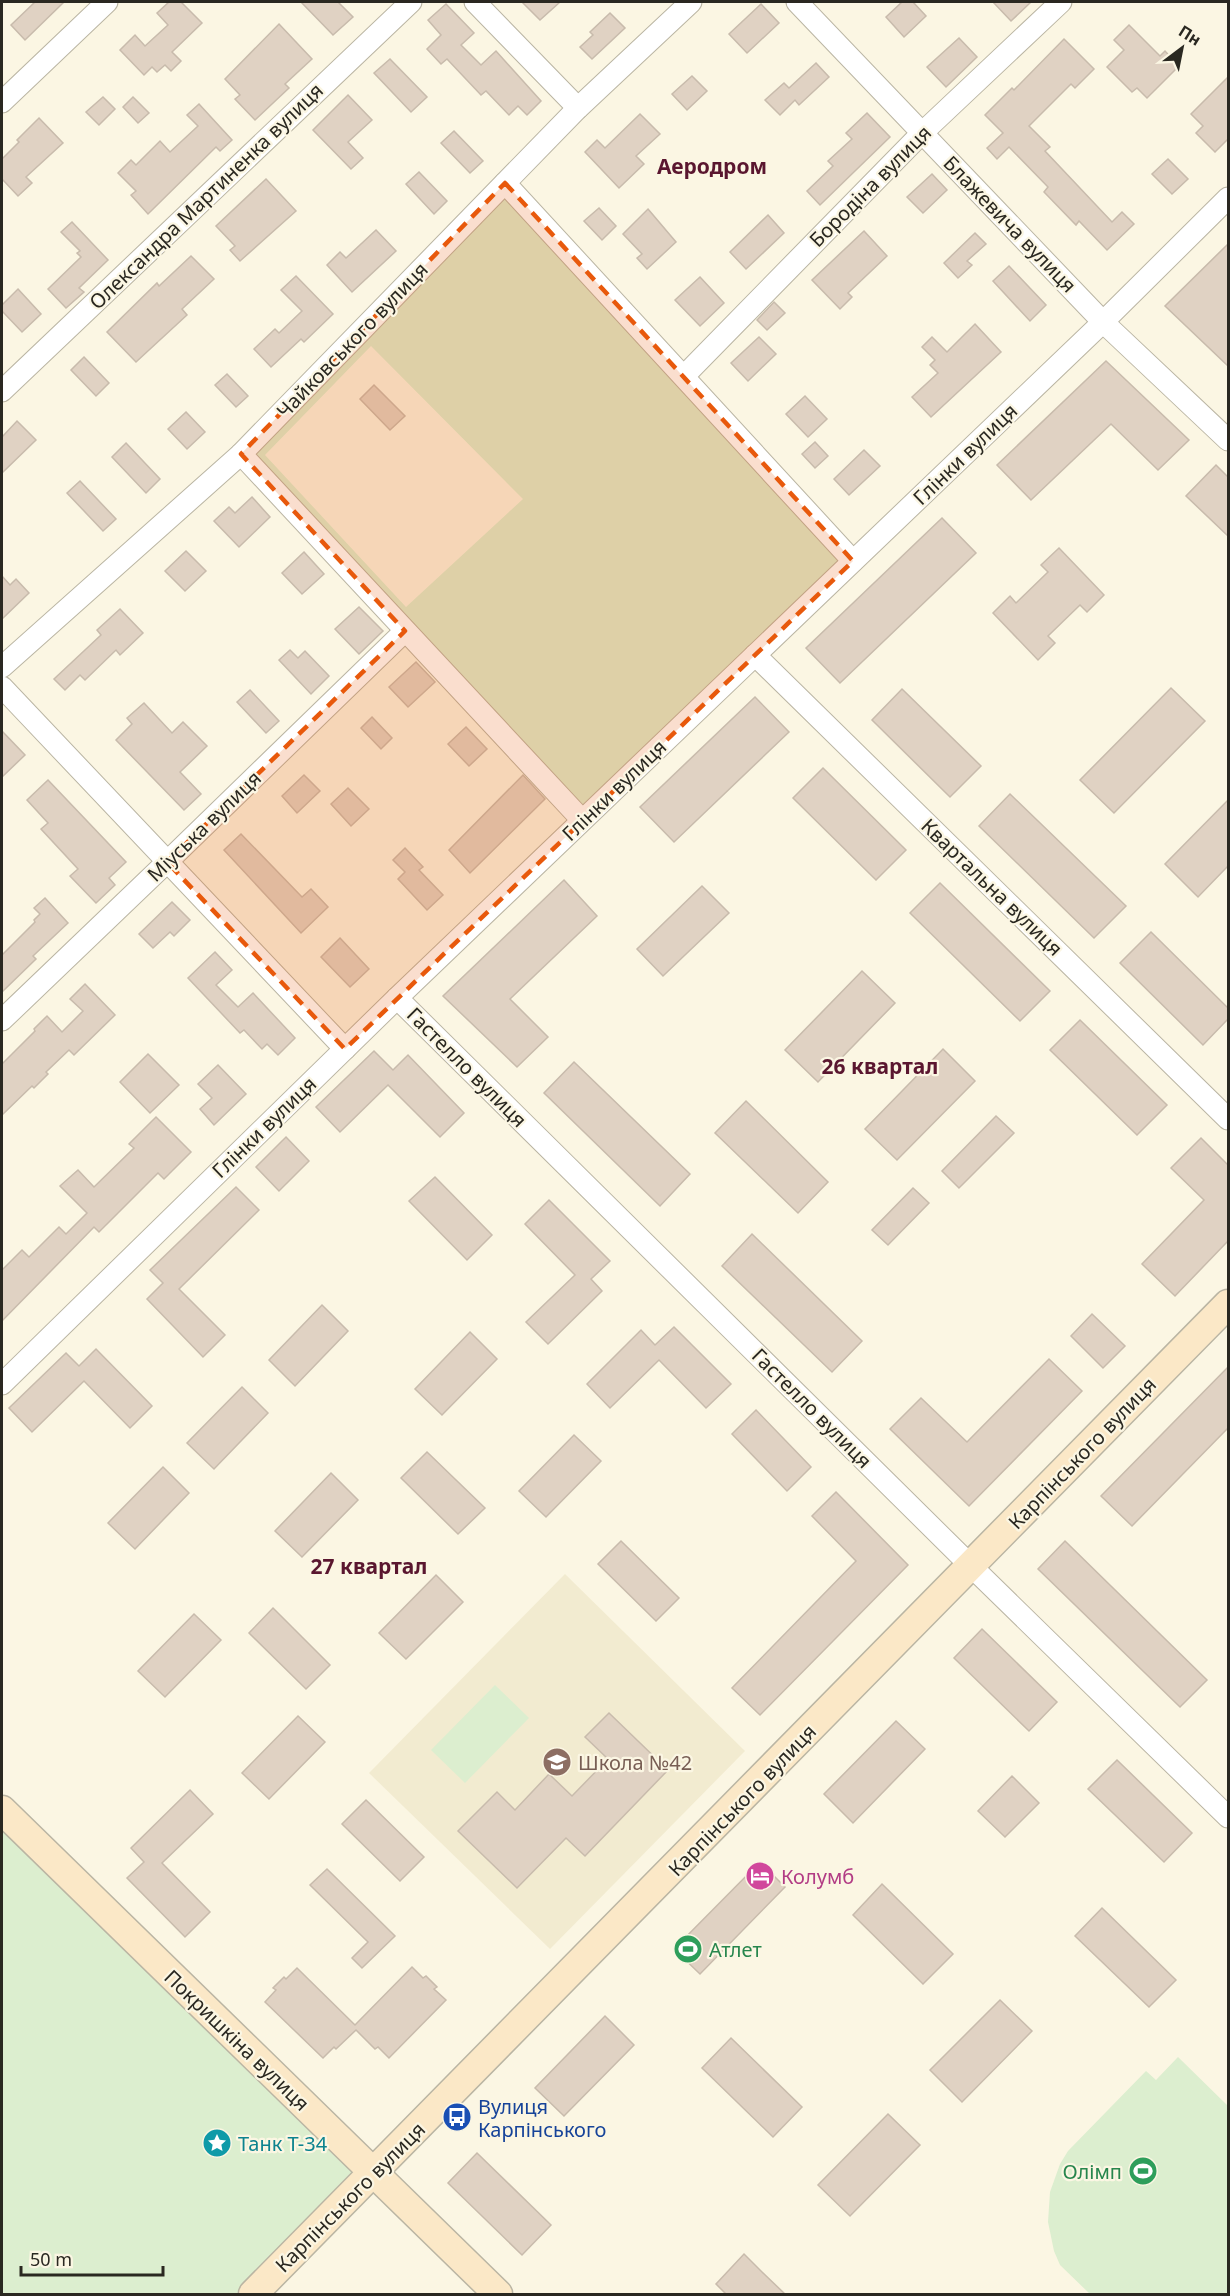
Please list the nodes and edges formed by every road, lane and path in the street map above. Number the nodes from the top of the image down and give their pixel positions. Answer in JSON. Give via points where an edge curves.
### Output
{"nodes":[{"id":1,"x":107,"y":2,"type":"edge"},
{"id":2,"x":411,"y":2,"type":"edge"},
{"id":3,"x":475,"y":2,"type":"edge"},
{"id":4,"x":691,"y":2,"type":"edge"},
{"id":5,"x":797,"y":2,"type":"edge"},
{"id":6,"x":1061,"y":2,"type":"edge"},
{"id":7,"x":2,"y":102,"type":"edge"},
{"id":8,"x":578,"y":108,"type":"junction"},
{"id":9,"x":922,"y":133,"type":"junction"},
{"id":10,"x":505,"y":183,"type":"junction"},
{"id":11,"x":1228,"y":198,"type":"edge"},
{"id":12,"x":1103,"y":322,"type":"junction"},
{"id":13,"x":684,"y":376,"type":"junction"},
{"id":14,"x":2,"y":391,"type":"edge"},
{"id":15,"x":1228,"y":440,"type":"edge"},
{"id":16,"x":241,"y":454,"type":"junction"},
{"id":17,"x":853,"y":561,"type":"junction"},
{"id":18,"x":405,"y":631,"type":"junction"},
{"id":19,"x":754,"y":655,"type":"junction"},
{"id":20,"x":2,"y":667,"type":"edge"},
{"id":21,"x":2,"y":687,"type":"edge"},
{"id":22,"x":582,"y":820,"type":"junction"},
{"id":23,"x":167,"y":862,"type":"junction"},
{"id":24,"x":397,"y":998,"type":"junction"},
{"id":25,"x":2,"y":1020,"type":"edge"},
{"id":26,"x":345,"y":1049,"type":"junction"},
{"id":27,"x":1228,"y":1119,"type":"edge"},
{"id":28,"x":1228,"y":1304,"type":"edge"},
{"id":29,"x":2,"y":1384,"type":"edge"},
{"id":30,"x":971,"y":1566,"type":"junction"},
{"id":31,"x":2,"y":1810,"type":"edge"},
{"id":32,"x":1228,"y":1817,"type":"edge"},
{"id":33,"x":374,"y":2174,"type":"junction"},
{"id":34,"x":253,"y":2295,"type":"edge"},
{"id":35,"x":498,"y":2295,"type":"edge"}],
"edges":[{"from":1,"to":7,"type":"street"},
{"from":2,"to":14,"type":"street","name":"Олександра Мартиненка вулиця"},
{"from":3,"to":8,"type":"street"},
{"from":4,"to":8,"type":"street","name":"Чайковського вулиця"},
{"from":5,"to":9,"type":"street","name":"Блажевича вулиця"},
{"from":6,"to":9,"type":"street","name":"Бородіна вулиця"},
{"from":8,"to":10,"type":"street","name":"Чайковського вулиця"},
{"from":9,"to":12,"type":"street","name":"Блажевича вулиця"},
{"from":9,"to":13,"type":"street","name":"Бородіна вулиця"},
{"from":10,"to":13,"type":"street"},
{"from":10,"to":16,"type":"street","name":"Чайковського вулиця"},
{"from":11,"to":12,"type":"street","name":"Глінки вулиця"},
{"from":12,"to":15,"type":"street","name":"Блажевича вулиця"},
{"from":12,"to":17,"type":"street","name":"Глінки вулиця"},
{"from":13,"to":17,"type":"street"},
{"from":16,"to":18,"type":"street"},
{"from":16,"to":20,"type":"street","name":"Чайковського вулиця"},
{"from":17,"to":19,"type":"street","name":"Глінки вулиця"},
{"from":18,"to":22,"type":"street"},
{"from":18,"to":23,"type":"street","name":"Міуська вулиця"},
{"from":19,"to":22,"type":"street","name":"Глінки вулиця"},
{"from":19,"to":27,"type":"street","name":"Квартальна вулиця"},
{"from":21,"to":23,"type":"street"},
{"from":22,"to":24,"type":"street","name":"Глінки вулиця"},
{"from":23,"to":25,"type":"street","name":"Міуська вулиця"},
{"from":23,"to":26,"type":"street"},
{"from":24,"to":26,"type":"street","name":"Глінки вулиця"},
{"from":24,"to":30,"type":"street","name":"Гастелло вулиця"},
{"from":26,"to":29,"type":"street","name":"Глінки вулиця"},
{"from":28,"to":30,"type":"street","name":"Карпінського вулиця"},
{"from":30,"to":32,"type":"street","name":"Гастелло вулиця"},
{"from":30,"to":33,"type":"street","name":"Карпінського вулиця"},
{"from":31,"to":33,"type":"street","name":"Покришкіна вулиця"},
{"from":33,"to":34,"type":"street","name":"Карпінського вулиця"},
{"from":33,"to":35,"type":"street","name":"Покришкіна вулиця"}]}
